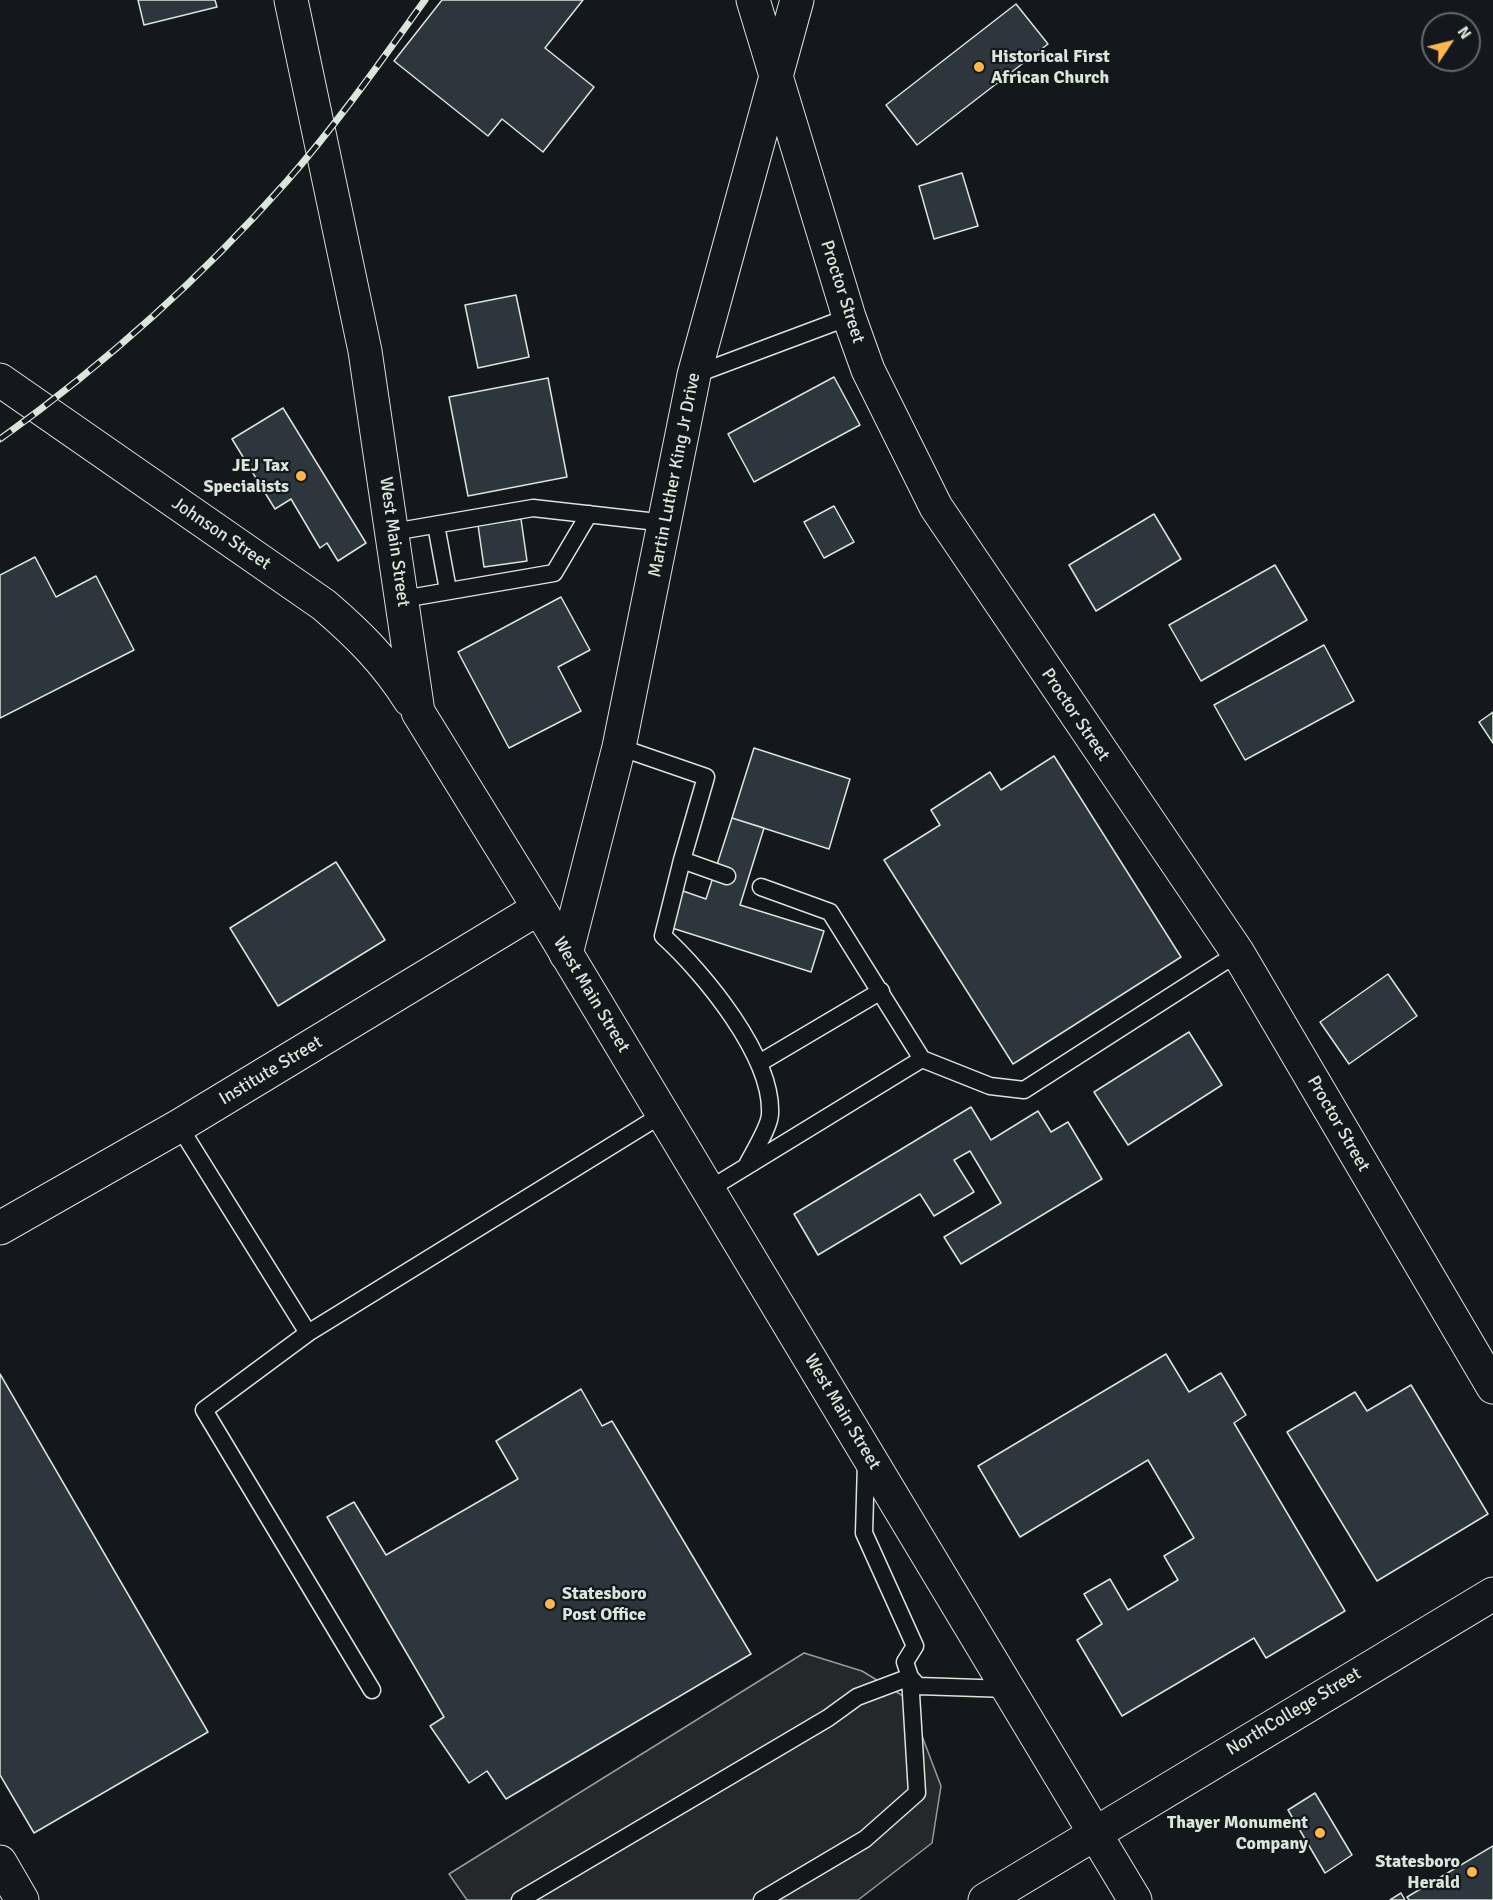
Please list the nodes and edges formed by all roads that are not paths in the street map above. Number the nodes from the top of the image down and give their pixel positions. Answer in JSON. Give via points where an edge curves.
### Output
{"nodes":[{"id":1,"x":291,"y":0,"type":"edge"},
{"id":2,"x":753,"y":0,"type":"edge"},
{"id":3,"x":797,"y":0,"type":"edge"},
{"id":4,"x":775,"y":76,"type":"junction"},
{"id":5,"x":849,"y":317,"type":"junction"},
{"id":6,"x":694,"y":375,"type":"junction"},
{"id":7,"x":0,"y":380,"type":"edge"},
{"id":8,"x":590,"y":514,"type":"junction"},
{"id":9,"x":666,"y":523,"type":"junction"},
{"id":10,"x":436,"y":525,"type":"junction"},
{"id":11,"x":393,"y":532,"type":"junction"},
{"id":12,"x":448,"y":590,"type":"junction"},
{"id":13,"x":403,"y":599,"type":"junction"},
{"id":14,"x":418,"y":712,"type":"junction"},
{"id":15,"x":619,"y":747,"type":"junction"},
{"id":16,"x":682,"y":860,"type":"junction"},
{"id":17,"x":727,"y":876,"type":"dead end"},
{"id":18,"x":761,"y":887,"type":"dead end"},
{"id":19,"x":538,"y":908,"type":"junction"},
{"id":20,"x":1238,"y":953,"type":"junction"},
{"id":21,"x":566,"y":954,"type":"junction"},
{"id":22,"x":881,"y":991,"type":"junction"},
{"id":23,"x":922,"y":1059,"type":"junction"},
{"id":24,"x":761,"y":1062,"type":"junction"},
{"id":25,"x":663,"y":1114,"type":"junction"},
{"id":26,"x":179,"y":1126,"type":"junction"},
{"id":27,"x":747,"y":1165,"type":"junction"},
{"id":28,"x":708,"y":1190,"type":"junction"},
{"id":29,"x":0,"y":1228,"type":"edge"},
{"id":30,"x":308,"y":1333,"type":"junction"},
{"id":31,"x":1493,"y":1387,"type":"edge"},
{"id":32,"x":867,"y":1453,"type":"junction"},
{"id":33,"x":1493,"y":1594,"type":"edge"},
{"id":34,"x":910,"y":1677,"type":"junction"},
{"id":35,"x":1009,"y":1689,"type":"junction"},
{"id":36,"x":372,"y":1690,"type":"dead end"},
{"id":37,"x":1095,"y":1831,"type":"junction"},
{"id":38,"x":0,"y":1862,"type":"edge"},
{"id":39,"x":22,"y":1900,"type":"edge"},
{"id":40,"x":520,"y":1900,"type":"edge"},
{"id":41,"x":762,"y":1900,"type":"edge"},
{"id":42,"x":985,"y":1900,"type":"edge"},
{"id":43,"x":1135,"y":1900,"type":"edge"}],
"edges":[{"from":1,"to":11,"type":"street","name":"West Main Street","via":[[365,351]]},
{"from":2,"to":4,"type":"street","name":"Proctor Street"},
{"from":3,"to":4,"type":"street","name":"Martin Luther King Jr Drive"},
{"from":4,"to":5,"type":"street","name":"Proctor Street"},
{"from":4,"to":6,"type":"street","name":"Martin Luther King Jr Drive"},
{"from":5,"to":6,"type":"lane"},
{"from":5,"to":20,"type":"street","name":"Proctor Street","via":[[868,370],[936,507]]},
{"from":6,"to":9,"type":"street","name":"Martin Luther King Jr Drive"},
{"from":7,"to":14,"type":"street","name":"Johnson Street","via":[[324,605],[361,636],[389,667]]},
{"from":8,"to":9,"type":"lane"},
{"from":8,"to":10,"type":"lane","via":[[533,508]]},
{"from":8,"to":12,"type":"lane","via":[[554,573]]},
{"from":9,"to":15,"type":"street","name":"Martin Luther King Jr Drive"},
{"from":10,"to":11,"type":"lane"},
{"from":10,"to":12,"type":"lane"},
{"from":11,"to":13,"type":"street","name":"West Main Street"},
{"from":12,"to":13,"type":"lane"},
{"from":13,"to":14,"type":"street","name":"West Main Street"},
{"from":14,"to":19,"type":"street","name":"West Main Street"},
{"from":15,"to":16,"type":"lane","via":[[706,777]]},
{"from":15,"to":21,"type":"street","name":"Martin Luther King Jr Drive"},
{"from":16,"to":17,"type":"lane"},
{"from":16,"to":24,"type":"lane","via":[[663,936],[704,976]]},
{"from":18,"to":22,"type":"lane","via":[[830,912]]},
{"from":19,"to":21,"type":"street","name":"West Main Street"},
{"from":19,"to":26,"type":"street","name":"Institute Street"},
{"from":20,"to":23,"type":"lane","via":[[1024,1090],[990,1086]]},
{"from":20,"to":31,"type":"street","name":"Proctor Street"},
{"from":21,"to":25,"type":"street","name":"West Main Street"},
{"from":22,"to":23,"type":"lane"},
{"from":22,"to":24,"type":"lane"},
{"from":23,"to":27,"type":"lane"},
{"from":24,"to":27,"type":"lane","via":[[771,1115]]},
{"from":25,"to":28,"type":"street","name":"West Main Street"},
{"from":25,"to":30,"type":"lane"},
{"from":26,"to":29,"type":"street","name":"Institute Street"},
{"from":26,"to":30,"type":"lane"},
{"from":27,"to":28,"type":"lane"},
{"from":28,"to":32,"type":"street","name":"West Main Street"},
{"from":30,"to":36,"type":"lane","via":[[204,1410]]},
{"from":32,"to":34,"type":"lane","via":[[864,1533],[915,1646],[905,1662]]},
{"from":32,"to":35,"type":"street","name":"West Main Street"},
{"from":33,"to":37,"type":"street","name":"NorthCollege Street"},
{"from":34,"to":35,"type":"lane","via":[[918,1686]]},
{"from":34,"to":40,"type":"lane","via":[[857,1697],[828,1718]]},
{"from":34,"to":41,"type":"lane","via":[[917,1793],[865,1839]]},
{"from":35,"to":37,"type":"street","name":"West Main Street"},
{"from":37,"to":42,"type":"street","name":"NorthCollege Street"},
{"from":37,"to":43,"type":"street","name":"West Main Street"},
{"from":38,"to":39,"type":"street"}]}
